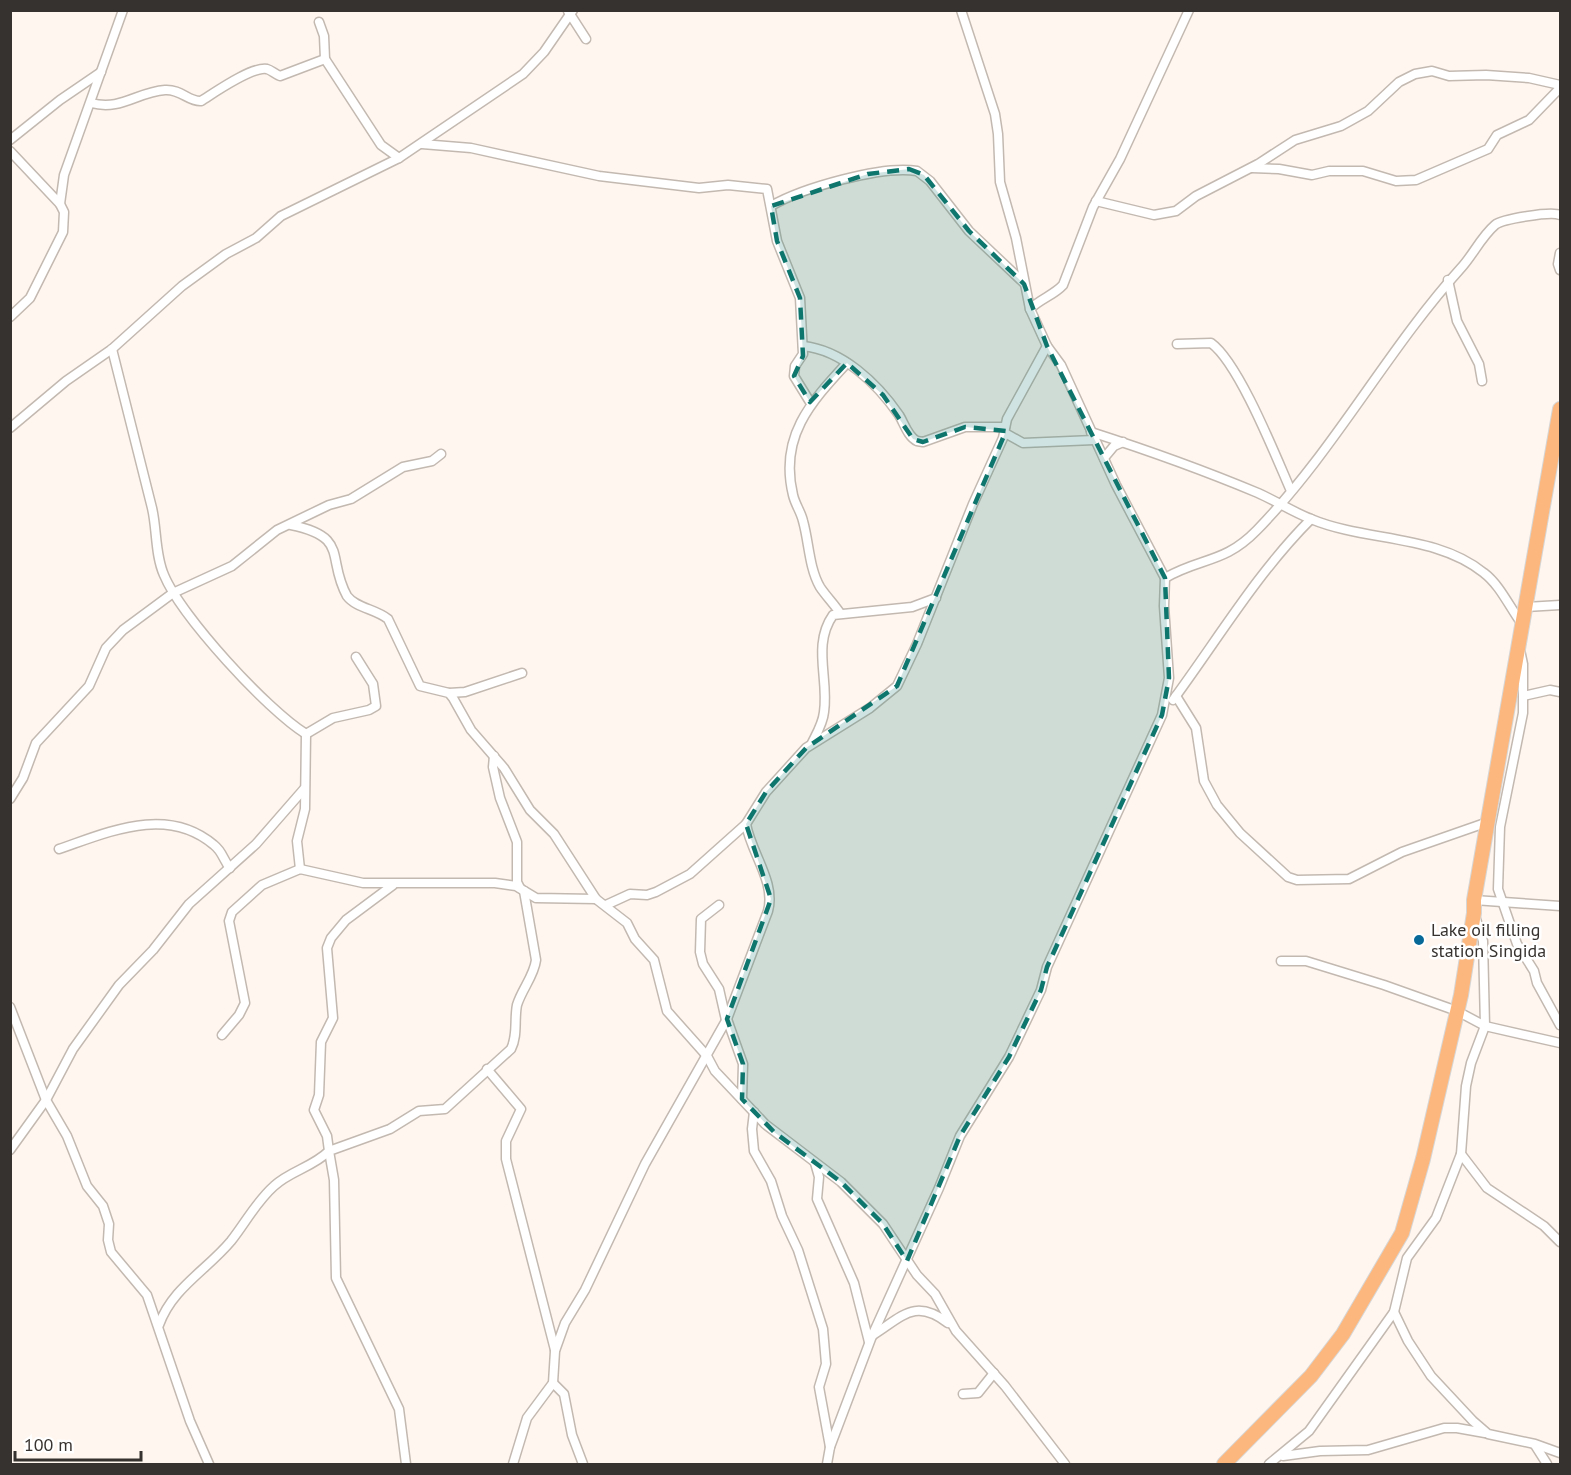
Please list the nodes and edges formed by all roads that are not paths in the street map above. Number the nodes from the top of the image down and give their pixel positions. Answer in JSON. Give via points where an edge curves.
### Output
{"nodes":[{"id":1,"x":123,"y":10,"type":"edge"},
{"id":2,"x":961,"y":10,"type":"edge"},
{"id":3,"x":1190,"y":10,"type":"edge"},
{"id":4,"x":570,"y":12,"type":"edge"},
{"id":5,"x":319,"y":22,"type":"dead end"},
{"id":6,"x":586,"y":39,"type":"dead end"},
{"id":7,"x":325,"y":59,"type":"junction"},
{"id":8,"x":101,"y":72,"type":"junction"},
{"id":9,"x":1560,"y":87,"type":"edge"},
{"id":10,"x":91,"y":104,"type":"junction"},
{"id":11,"x":10,"y":141,"type":"edge"},
{"id":12,"x":422,"y":144,"type":"junction"},
{"id":13,"x":10,"y":151,"type":"edge"},
{"id":14,"x":399,"y":158,"type":"junction"},
{"id":15,"x":1249,"y":168,"type":"junction"},
{"id":16,"x":1096,"y":201,"type":"junction"},
{"id":17,"x":60,"y":204,"type":"junction"},
{"id":18,"x":771,"y":206,"type":"junction"},
{"id":19,"x":1560,"y":215,"type":"edge"},
{"id":20,"x":1560,"y":253,"type":"edge"},
{"id":21,"x":1560,"y":270,"type":"edge"},
{"id":22,"x":1448,"y":280,"type":"junction"},
{"id":23,"x":1024,"y":284,"type":"junction"},
{"id":24,"x":1030,"y":309,"type":"junction"},
{"id":25,"x":10,"y":316,"type":"edge"},
{"id":26,"x":1177,"y":344,"type":"dead end"},
{"id":27,"x":803,"y":346,"type":"junction"},
{"id":28,"x":1047,"y":346,"type":"junction"},
{"id":29,"x":112,"y":349,"type":"junction"},
{"id":30,"x":847,"y":363,"type":"junction"},
{"id":31,"x":1482,"y":381,"type":"dead end"},
{"id":32,"x":810,"y":402,"type":"junction"},
{"id":33,"x":1560,"y":409,"type":"edge"},
{"id":34,"x":10,"y":428,"type":"edge"},
{"id":35,"x":1005,"y":430,"type":"junction"},
{"id":36,"x":1092,"y":436,"type":"junction"},
{"id":37,"x":1123,"y":442,"type":"junction"},
{"id":38,"x":441,"y":454,"type":"dead end"},
{"id":39,"x":1104,"y":458,"type":"junction"},
{"id":40,"x":1291,"y":491,"type":"junction"},
{"id":41,"x":1280,"y":503,"type":"junction"},
{"id":42,"x":1311,"y":519,"type":"junction"},
{"id":43,"x":291,"y":525,"type":"junction"},
{"id":44,"x":1165,"y":578,"type":"junction"},
{"id":45,"x":173,"y":593,"type":"junction"},
{"id":46,"x":936,"y":598,"type":"junction"},
{"id":47,"x":1560,"y":604,"type":"edge"},
{"id":48,"x":1526,"y":607,"type":"junction"},
{"id":49,"x":840,"y":613,"type":"junction"},
{"id":50,"x":1522,"y":624,"type":"junction"},
{"id":51,"x":1518,"y":646,"type":"junction"},
{"id":52,"x":356,"y":657,"type":"dead end"},
{"id":53,"x":522,"y":673,"type":"dead end"},
{"id":54,"x":1560,"y":692,"type":"edge"},
{"id":55,"x":449,"y":693,"type":"junction"},
{"id":56,"x":1176,"y":696,"type":"junction"},
{"id":57,"x":1523,"y":696,"type":"junction"},
{"id":58,"x":1162,"y":715,"type":"junction"},
{"id":59,"x":306,"y":734,"type":"junction"},
{"id":60,"x":812,"y":743,"type":"junction"},
{"id":61,"x":494,"y":756,"type":"junction"},
{"id":62,"x":304,"y":789,"type":"junction"},
{"id":63,"x":10,"y":799,"type":"edge"},
{"id":64,"x":1488,"y":822,"type":"junction"},
{"id":65,"x":746,"y":824,"type":"junction"},
{"id":66,"x":59,"y":849,"type":"dead end"},
{"id":67,"x":230,"y":868,"type":"junction"},
{"id":68,"x":300,"y":869,"type":"junction"},
{"id":69,"x":393,"y":885,"type":"junction"},
{"id":70,"x":522,"y":890,"type":"junction"},
{"id":71,"x":596,"y":899,"type":"junction"},
{"id":72,"x":1500,"y":901,"type":"junction"},
{"id":73,"x":606,"y":905,"type":"junction"},
{"id":74,"x":719,"y":905,"type":"dead end"},
{"id":75,"x":1560,"y":906,"type":"edge"},
{"id":76,"x":1474,"y":907,"type":"junction"},
{"id":77,"x":1281,"y":961,"type":"dead end"},
{"id":78,"x":10,"y":1007,"type":"edge"},
{"id":79,"x":1457,"y":1011,"type":"junction"},
{"id":80,"x":727,"y":1019,"type":"junction"},
{"id":81,"x":1560,"y":1025,"type":"edge"},
{"id":82,"x":1485,"y":1026,"type":"junction"},
{"id":83,"x":222,"y":1035,"type":"dead end"},
{"id":84,"x":1560,"y":1043,"type":"edge"},
{"id":85,"x":707,"y":1056,"type":"junction"},
{"id":86,"x":488,"y":1069,"type":"junction"},
{"id":87,"x":696,"y":1074,"type":"junction"},
{"id":88,"x":719,"y":1076,"type":"junction"},
{"id":89,"x":742,"y":1099,"type":"junction"},
{"id":90,"x":46,"y":1100,"type":"junction"},
{"id":91,"x":754,"y":1112,"type":"junction"},
{"id":92,"x":10,"y":1150,"type":"edge"},
{"id":93,"x":329,"y":1151,"type":"junction"},
{"id":94,"x":1461,"y":1154,"type":"junction"},
{"id":95,"x":815,"y":1163,"type":"junction"},
{"id":96,"x":1560,"y":1242,"type":"edge"},
{"id":97,"x":907,"y":1261,"type":"junction"},
{"id":98,"x":1394,"y":1312,"type":"junction"},
{"id":99,"x":159,"y":1324,"type":"junction"},
{"id":100,"x":951,"y":1325,"type":"junction"},
{"id":101,"x":871,"y":1339,"type":"junction"},
{"id":102,"x":555,"y":1351,"type":"junction"},
{"id":103,"x":994,"y":1373,"type":"junction"},
{"id":104,"x":552,"y":1383,"type":"junction"},
{"id":105,"x":963,"y":1394,"type":"dead end"},
{"id":106,"x":1488,"y":1434,"type":"junction"},
{"id":107,"x":1535,"y":1444,"type":"junction"},
{"id":108,"x":830,"y":1447,"type":"junction"},
{"id":109,"x":1560,"y":1453,"type":"edge"},
{"id":110,"x":1281,"y":1456,"type":"junction"},
{"id":111,"x":210,"y":1464,"type":"edge"},
{"id":112,"x":406,"y":1464,"type":"edge"},
{"id":113,"x":513,"y":1464,"type":"edge"},
{"id":114,"x":583,"y":1464,"type":"edge"},
{"id":115,"x":827,"y":1464,"type":"edge"},
{"id":116,"x":1065,"y":1464,"type":"edge"},
{"id":117,"x":1224,"y":1464,"type":"edge"},
{"id":118,"x":1269,"y":1464,"type":"edge"},
{"id":119,"x":1547,"y":1464,"type":"edge"}],
"edges":[{"from":1,"to":8,"type":"street"},
{"from":2,"to":23,"type":"street","via":[[995,114],[1000,182]]},
{"from":3,"to":16,"type":"street"},
{"from":4,"to":6,"type":"street"},
{"from":4,"to":12,"type":"street","via":[[524,74]]},
{"from":5,"to":7,"type":"street"},
{"from":7,"to":10,"type":"street","via":[[280,76],[261,70],[201,101],[177,90],[163,90],[109,107]]},
{"from":7,"to":14,"type":"street","via":[[381,145]]},
{"from":8,"to":10,"type":"street"},
{"from":8,"to":11,"type":"street"},
{"from":9,"to":15,"type":"street","via":[[1530,78],[1449,76],[1432,71],[1415,74],[1399,82],[1368,111],[1341,126],[1295,140]]},
{"from":9,"to":15,"type":"street","via":[[1529,120],[1497,135],[1488,149],[1416,180],[1396,181],[1363,171],[1312,175]]},
{"from":10,"to":17,"type":"street","via":[[64,175]]},
{"from":12,"to":14,"type":"street"},
{"from":12,"to":18,"type":"street","via":[[471,148],[599,176],[699,188],[764,188]]},
{"from":13,"to":17,"type":"street"},
{"from":14,"to":29,"type":"street","via":[[281,216],[256,238],[226,254],[170,296]]},
{"from":15,"to":16,"type":"street","via":[[1167,214],[1145,214]]},
{"from":16,"to":24,"type":"street","via":[[1064,285]]},
{"from":17,"to":25,"type":"street","via":[[64,212],[63,232],[30,298]]},
{"from":18,"to":23,"type":"street","via":[[868,174],[917,171],[930,181],[964,226]]},
{"from":18,"to":27,"type":"street","via":[[777,241],[800,298]]},
{"from":19,"to":22,"type":"street","via":[[1551,213],[1497,223]]},
{"from":20,"to":21,"type":"street"},
{"from":22,"to":31,"type":"street","via":[[1457,321],[1479,364]]},
{"from":22,"to":40,"type":"street"},
{"from":23,"to":24,"type":"street"},
{"from":24,"to":28,"type":"street"},
{"from":26,"to":40,"type":"street","via":[[1211,343],[1225,357]]},
{"from":27,"to":30,"type":"street","via":[[822,348]]},
{"from":27,"to":32,"type":"street","via":[[794,376]]},
{"from":28,"to":35,"type":"street","via":[[1017,397]]},
{"from":28,"to":36,"type":"street","via":[[1061,365]]},
{"from":29,"to":34,"type":"street"},
{"from":29,"to":45,"type":"street","via":[[154,519],[163,574]]},
{"from":30,"to":32,"type":"street"},
{"from":30,"to":35,"type":"street","via":[[883,395],[917,441],[965,427]]},
{"from":32,"to":49,"type":"street","via":[[791,442],[790,480],[820,587]]},
{"from":33,"to":48,"type":"highway"},
{"from":35,"to":36,"type":"street","via":[[1023,443]]},
{"from":35,"to":46,"type":"street"},
{"from":36,"to":37,"type":"street"},
{"from":36,"to":39,"type":"street"},
{"from":37,"to":39,"type":"street"},
{"from":37,"to":41,"type":"street"},
{"from":38,"to":43,"type":"street","via":[[432,461],[403,467],[351,499],[329,505]]},
{"from":39,"to":44,"type":"street"},
{"from":40,"to":41,"type":"street"},
{"from":41,"to":42,"type":"street"},
{"from":41,"to":44,"type":"street","via":[[1232,552]]},
{"from":42,"to":50,"type":"street","via":[[1428,546],[1464,561],[1484,572]]},
{"from":42,"to":56,"type":"street","via":[[1251,589]]},
{"from":43,"to":45,"type":"street","via":[[269,534],[222,572]]},
{"from":43,"to":55,"type":"street","via":[[308,528],[329,542],[349,599],[388,619],[420,686]]},
{"from":44,"to":58,"type":"street","via":[[1169,678]]},
{"from":45,"to":59,"type":"street","via":[[264,701]]},
{"from":45,"to":63,"type":"street","via":[[110,642],[89,686],[36,743]]},
{"from":46,"to":49,"type":"street","via":[[912,607]]},
{"from":46,"to":60,"type":"street","via":[[897,686],[870,708]]},
{"from":47,"to":48,"type":"street"},
{"from":48,"to":50,"type":"highway"},
{"from":49,"to":60,"type":"street","via":[[830,619],[822,641],[824,713]]},
{"from":50,"to":51,"type":"highway"},
{"from":51,"to":57,"type":"street","via":[[1523,664]]},
{"from":51,"to":64,"type":"highway"},
{"from":52,"to":59,"type":"street","via":[[373,684],[376,706],[333,718]]},
{"from":53,"to":55,"type":"street","via":[[465,692]]},
{"from":54,"to":57,"type":"street","via":[[1550,690]]},
{"from":55,"to":61,"type":"street","via":[[471,730]]},
{"from":56,"to":58,"type":"street"},
{"from":56,"to":64,"type":"street","via":[[1196,728],[1204,781],[1217,805],[1240,833],[1288,877],[1349,879],[1402,852]]},
{"from":57,"to":72,"type":"street","via":[[1500,827]]},
{"from":58,"to":97,"type":"street","via":[[1047,967],[1041,990],[1009,1057],[960,1136]]},
{"from":59,"to":62,"type":"street"},
{"from":60,"to":65,"type":"street","via":[[773,784]]},
{"from":61,"to":70,"type":"street","via":[[500,798],[517,842],[516,882]]},
{"from":61,"to":71,"type":"street","via":[[530,810],[560,842]]},
{"from":62,"to":67,"type":"street"},
{"from":62,"to":68,"type":"street","via":[[305,809],[297,841]]},
{"from":64,"to":76,"type":"highway"},
{"from":65,"to":73,"type":"street","via":[[690,874],[647,895],[630,894]]},
{"from":65,"to":80,"type":"street","via":[[771,899]]},
{"from":66,"to":67,"type":"street","via":[[130,825],[152,822],[177,826],[203,837],[220,851]]},
{"from":67,"to":90,"type":"street","via":[[189,904],[119,985],[73,1049]]},
{"from":68,"to":69,"type":"street","via":[[363,883]]},
{"from":68,"to":83,"type":"street","via":[[262,885],[232,912],[228,929],[245,1003]]},
{"from":69,"to":70,"type":"street","via":[[495,883]]},
{"from":69,"to":93,"type":"street","via":[[346,920],[327,948],[333,1018],[321,1042],[319,1095],[314,1110],[327,1136]]},
{"from":70,"to":71,"type":"street","via":[[539,899]]},
{"from":70,"to":86,"type":"street","via":[[536,949],[535,969],[517,1006],[514,1043]]},
{"from":71,"to":73,"type":"street"},
{"from":72,"to":75,"type":"street"},
{"from":72,"to":76,"type":"street"},
{"from":72,"to":81,"type":"street","via":[[1517,944]]},
{"from":73,"to":85,"type":"street","via":[[627,923],[654,960],[667,1011]]},
{"from":74,"to":80,"type":"street","via":[[701,919],[700,952],[719,989]]},
{"from":76,"to":79,"type":"highway"},
{"from":76,"to":82,"type":"street","via":[[1483,941]]},
{"from":77,"to":79,"type":"street","via":[[1306,961]]},
{"from":78,"to":90,"type":"street"},
{"from":79,"to":82,"type":"street"},
{"from":79,"to":117,"type":"highway","via":[[1402,1233],[1343,1334],[1311,1376]]},
{"from":80,"to":85,"type":"street"},
{"from":80,"to":89,"type":"street","via":[[743,1064]]},
{"from":82,"to":84,"type":"street"},
{"from":82,"to":94,"type":"street","via":[[1466,1086]]},
{"from":85,"to":87,"type":"street"},
{"from":85,"to":88,"type":"street"},
{"from":86,"to":93,"type":"street","via":[[445,1109],[419,1111],[390,1129]]},
{"from":86,"to":102,"type":"street","via":[[521,1109],[506,1141],[506,1159]]},
{"from":87,"to":88,"type":"street","via":[[708,1072]]},
{"from":87,"to":102,"type":"street","via":[[635,1182]]},
{"from":88,"to":89,"type":"street"},
{"from":89,"to":91,"type":"street"},
{"from":90,"to":92,"type":"street"},
{"from":90,"to":99,"type":"street","via":[[67,1136],[87,1186],[103,1206],[111,1252],[147,1295]]},
{"from":91,"to":95,"type":"street"},
{"from":91,"to":108,"type":"street","via":[[754,1150],[771,1181],[798,1250],[824,1329],[826,1364],[819,1387]]},
{"from":93,"to":99,"type":"street","via":[[268,1192],[232,1240],[172,1300]]},
{"from":93,"to":112,"type":"street","via":[[334,1180],[336,1278],[399,1409]]},
{"from":94,"to":96,"type":"street","via":[[1487,1188],[1544,1226]]},
{"from":94,"to":98,"type":"street","via":[[1436,1218],[1407,1258]]},
{"from":95,"to":97,"type":"street","via":[[841,1182],[883,1224]]},
{"from":95,"to":101,"type":"street","via":[[818,1199],[854,1283]]},
{"from":97,"to":100,"type":"street","via":[[935,1294]]},
{"from":97,"to":101,"type":"street"},
{"from":98,"to":106,"type":"street","via":[[1431,1376]]},
{"from":98,"to":110,"type":"street","via":[[1309,1431]]},
{"from":99,"to":111,"type":"street","via":[[190,1420]]},
{"from":100,"to":101,"type":"street","via":[[932,1311],[922,1309],[912,1311]]},
{"from":100,"to":103,"type":"street"},
{"from":101,"to":108,"type":"street"},
{"from":102,"to":104,"type":"street"},
{"from":103,"to":105,"type":"street","via":[[978,1393]]},
{"from":103,"to":116,"type":"street"},
{"from":104,"to":113,"type":"street","via":[[527,1418]]},
{"from":104,"to":114,"type":"street","via":[[564,1394],[572,1435]]},
{"from":106,"to":107,"type":"street"},
{"from":106,"to":110,"type":"street","via":[[1444,1428],[1368,1450]]},
{"from":107,"to":109,"type":"street"},
{"from":107,"to":119,"type":"street"},
{"from":108,"to":115,"type":"street"},
{"from":110,"to":118,"type":"street"}]}
